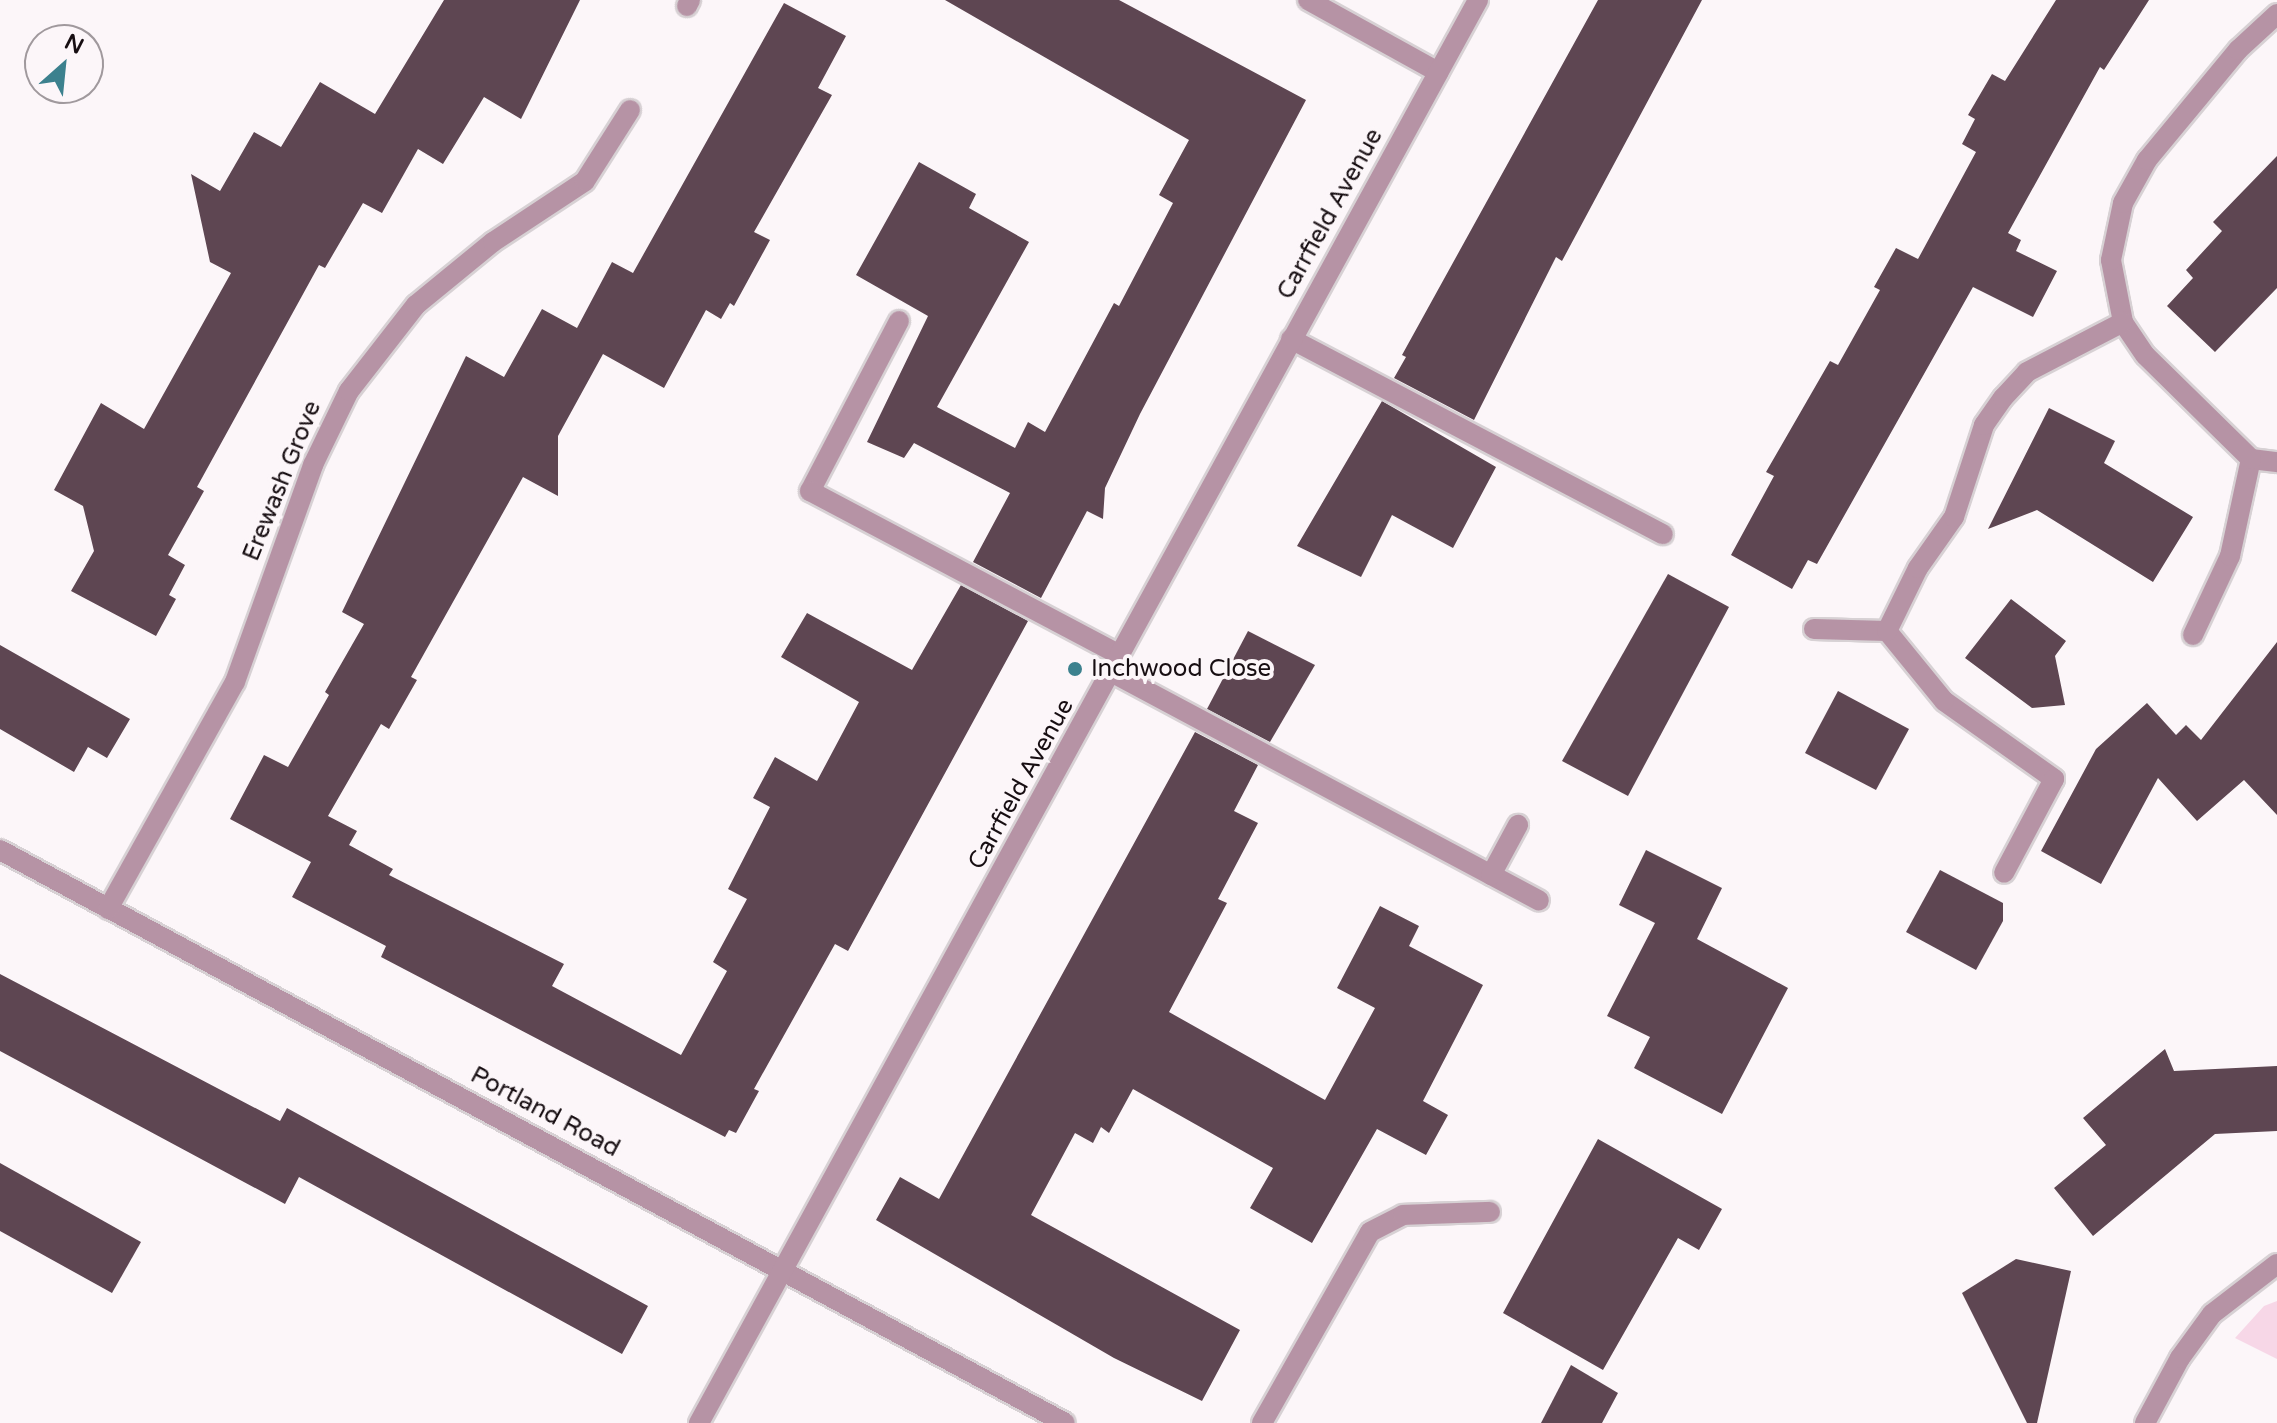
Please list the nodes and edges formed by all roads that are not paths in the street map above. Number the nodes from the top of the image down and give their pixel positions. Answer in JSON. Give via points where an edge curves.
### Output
{"nodes":[{"id":1,"x":1308,"y":0,"type":"edge"},
{"id":2,"x":1478,"y":0,"type":"edge"},
{"id":3,"x":2277,"y":14,"type":"edge"},
{"id":4,"x":1438,"y":72,"type":"junction"},
{"id":5,"x":630,"y":110,"type":"dead end"},
{"id":6,"x":899,"y":321,"type":"dead end"},
{"id":7,"x":2123,"y":322,"type":"junction"},
{"id":8,"x":1291,"y":339,"type":"junction"},
{"id":9,"x":2251,"y":459,"type":"junction"},
{"id":10,"x":2277,"y":462,"type":"edge"},
{"id":11,"x":1663,"y":534,"type":"dead end"},
{"id":12,"x":1814,"y":629,"type":"dead end"},
{"id":13,"x":1887,"y":631,"type":"junction"},
{"id":14,"x":2193,"y":635,"type":"dead end"},
{"id":15,"x":1116,"y":664,"type":"junction"},
{"id":16,"x":1518,"y":825,"type":"dead end"},
{"id":17,"x":0,"y":850,"type":"edge"},
{"id":18,"x":2004,"y":873,"type":"dead end"},
{"id":19,"x":1491,"y":875,"type":"junction"},
{"id":20,"x":1539,"y":901,"type":"dead end"},
{"id":21,"x":108,"y":909,"type":"junction"},
{"id":22,"x":1490,"y":1212,"type":"dead end"},
{"id":23,"x":2277,"y":1264,"type":"edge"},
{"id":24,"x":785,"y":1269,"type":"junction"},
{"id":25,"x":699,"y":1423,"type":"edge"},
{"id":26,"x":1065,"y":1423,"type":"edge"},
{"id":27,"x":1262,"y":1423,"type":"edge"},
{"id":28,"x":2145,"y":1423,"type":"edge"}],
"edges":[{"from":1,"to":4,"type":"street"},
{"from":2,"to":4,"type":"street","name":"Carrfield Avenue"},
{"from":3,"to":7,"type":"street","via":[[2182,115],[2123,203],[2111,260]]},
{"from":4,"to":8,"type":"street","name":"Carrfield Avenue"},
{"from":5,"to":21,"type":"street","name":"Erewash Grove","via":[[585,181],[493,242],[416,305],[349,391],[313,465],[235,682]]},
{"from":6,"to":15,"type":"street","via":[[810,491]]},
{"from":7,"to":9,"type":"street","via":[[2145,355]]},
{"from":7,"to":13,"type":"street","via":[[2027,372],[2003,398],[1984,425],[1954,517],[1918,568]]},
{"from":8,"to":11,"type":"street"},
{"from":8,"to":15,"type":"street","name":"Carrfield Avenue"},
{"from":9,"to":10,"type":"street"},
{"from":9,"to":14,"type":"street","via":[[2230,556]]},
{"from":12,"to":13,"type":"street"},
{"from":13,"to":18,"type":"street","via":[[1944,701],[2054,779]]},
{"from":15,"to":19,"type":"street"},
{"from":15,"to":24,"type":"street","name":"Carrfield Avenue"},
{"from":16,"to":19,"type":"street"},
{"from":17,"to":21,"type":"street","name":"Portland Road"},
{"from":19,"to":20,"type":"street"},
{"from":21,"to":24,"type":"street","name":"Portland Road"},
{"from":22,"to":27,"type":"street","via":[[1403,1215],[1370,1232]]},
{"from":23,"to":28,"type":"street","via":[[2212,1314],[2180,1358]]},
{"from":24,"to":25,"type":"street","name":"Carrfield Avenue"},
{"from":24,"to":26,"type":"street","name":"Portland Road"}]}
